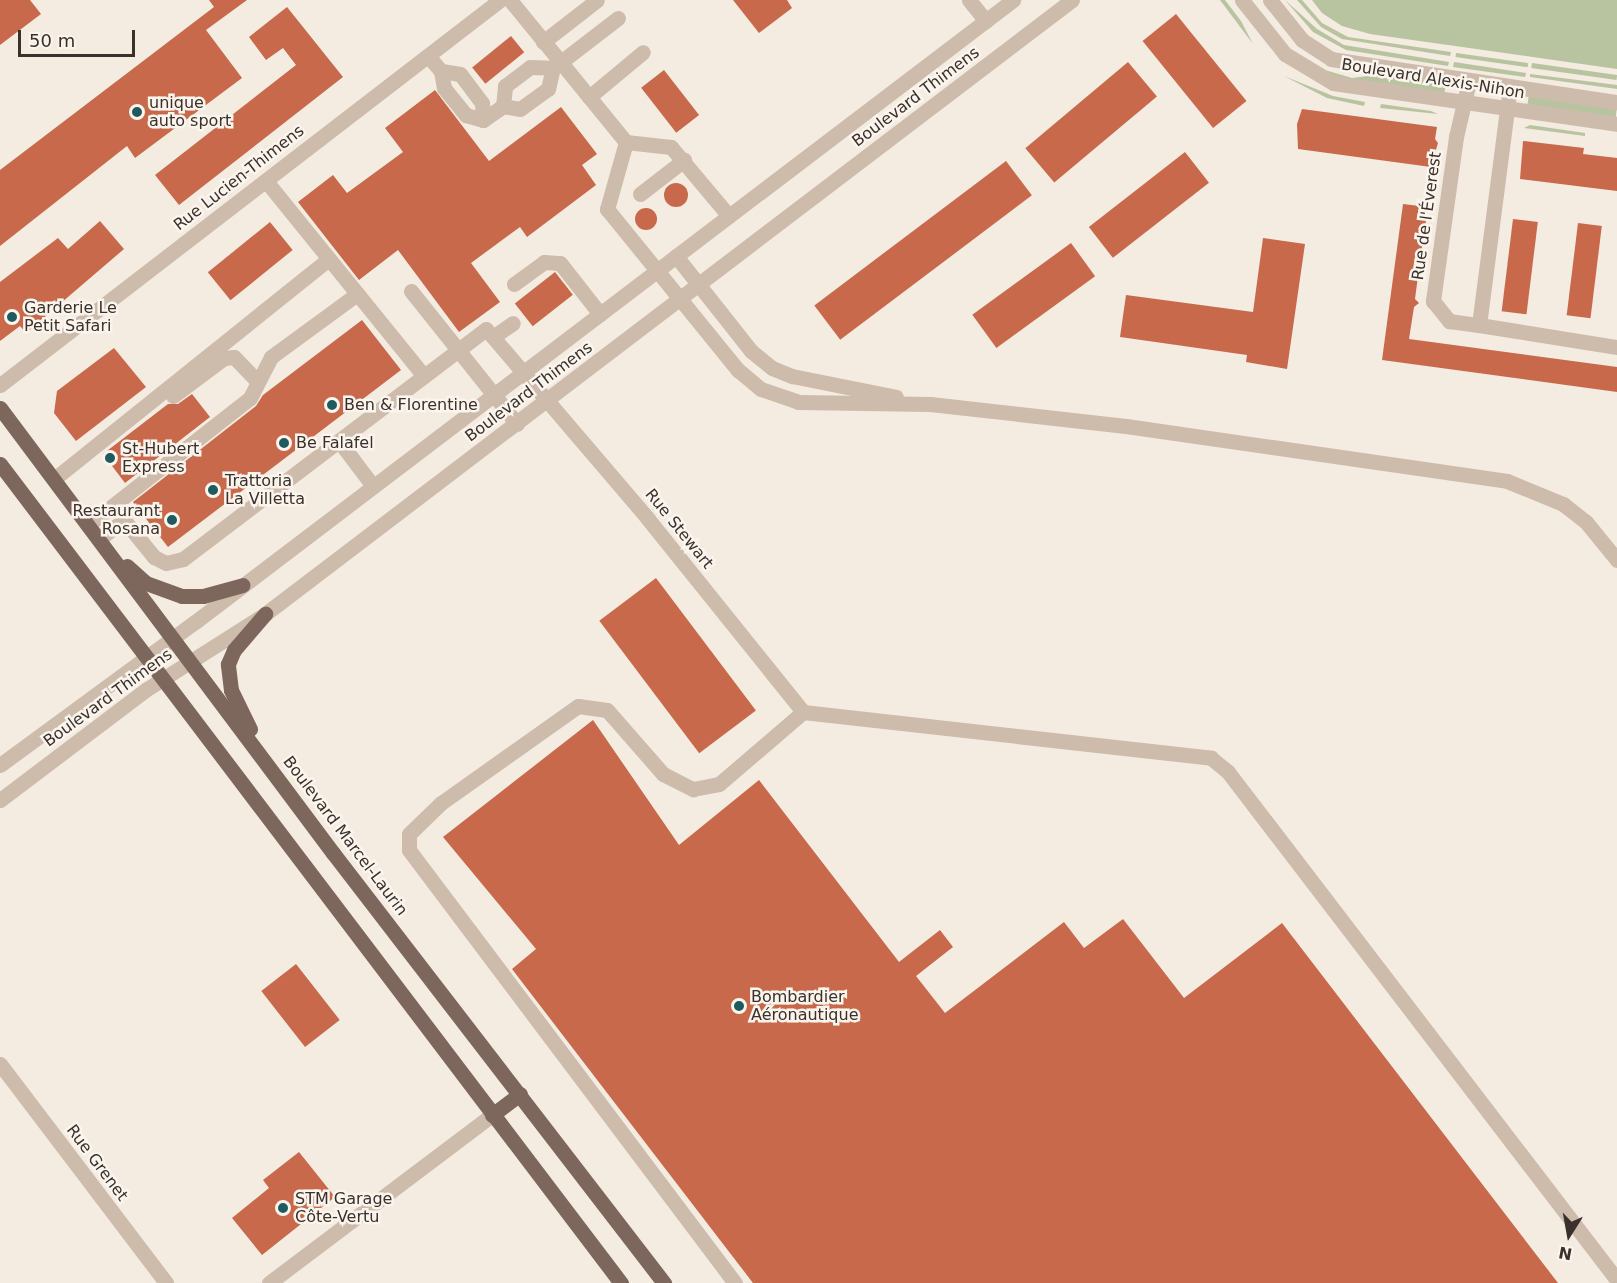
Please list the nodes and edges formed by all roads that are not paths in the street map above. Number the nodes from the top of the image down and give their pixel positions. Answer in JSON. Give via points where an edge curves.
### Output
{"nodes":[{"id":1,"x":500,"y":0,"type":"edge"},
{"id":2,"x":510,"y":0,"type":"edge"},
{"id":3,"x":597,"y":0,"type":"edge"},
{"id":4,"x":969,"y":0,"type":"edge"},
{"id":5,"x":1013,"y":0,"type":"edge"},
{"id":6,"x":1072,"y":0,"type":"edge"},
{"id":7,"x":1242,"y":0,"type":"edge"},
{"id":8,"x":1270,"y":0,"type":"edge"},
{"id":9,"x":618,"y":18,"type":"dead end"},
{"id":10,"x":986,"y":21,"type":"junction"},
{"id":11,"x":1302,"y":40,"type":"junction"},
{"id":12,"x":543,"y":42,"type":"junction"},
{"id":13,"x":643,"y":52,"type":"dead end"},
{"id":14,"x":1285,"y":54,"type":"junction"},
{"id":15,"x":428,"y":56,"type":"junction"},
{"id":16,"x":557,"y":66,"type":"junction"},
{"id":17,"x":441,"y":71,"type":"junction"},
{"id":18,"x":1469,"y":81,"type":"junction"},
{"id":19,"x":1510,"y":87,"type":"junction"},
{"id":20,"x":589,"y":97,"type":"junction"},
{"id":21,"x":1617,"y":102,"type":"edge"},
{"id":22,"x":1466,"y":103,"type":"junction"},
{"id":23,"x":502,"y":106,"type":"junction"},
{"id":24,"x":1507,"y":109,"type":"junction"},
{"id":25,"x":483,"y":120,"type":"junction"},
{"id":26,"x":1617,"y":124,"type":"edge"},
{"id":27,"x":626,"y":142,"type":"junction"},
{"id":28,"x":684,"y":160,"type":"junction"},
{"id":29,"x":266,"y":180,"type":"junction"},
{"id":30,"x":640,"y":194,"type":"dead end"},
{"id":31,"x":729,"y":216,"type":"junction"},
{"id":32,"x":676,"y":256,"type":"junction"},
{"id":33,"x":329,"y":259,"type":"junction"},
{"id":34,"x":657,"y":271,"type":"junction"},
{"id":35,"x":514,"y":284,"type":"dead end"},
{"id":36,"x":699,"y":284,"type":"junction"},
{"id":37,"x":411,"y":291,"type":"dead end"},
{"id":38,"x":357,"y":294,"type":"junction"},
{"id":39,"x":680,"y":299,"type":"junction"},
{"id":40,"x":600,"y":314,"type":"junction"},
{"id":41,"x":513,"y":323,"type":"dead end"},
{"id":42,"x":1479,"y":325,"type":"junction"},
{"id":43,"x":494,"y":337,"type":"junction"},
{"id":44,"x":1617,"y":347,"type":"edge"},
{"id":45,"x":458,"y":350,"type":"junction"},
{"id":46,"x":524,"y":372,"type":"junction"},
{"id":47,"x":424,"y":376,"type":"junction"},
{"id":48,"x":257,"y":381,"type":"junction"},
{"id":49,"x":0,"y":385,"type":"edge"},
{"id":50,"x":493,"y":394,"type":"junction"},
{"id":51,"x":548,"y":400,"type":"junction"},
{"id":52,"x":930,"y":405,"type":"junction"},
{"id":53,"x":0,"y":408,"type":"edge"},
{"id":54,"x":517,"y":424,"type":"junction"},
{"id":55,"x":116,"y":429,"type":"junction"},
{"id":56,"x":339,"y":441,"type":"junction"},
{"id":57,"x":0,"y":464,"type":"edge"},
{"id":58,"x":54,"y":479,"type":"junction"},
{"id":59,"x":373,"y":486,"type":"junction"},
{"id":60,"x":88,"y":525,"type":"junction"},
{"id":61,"x":99,"y":539,"type":"junction"},
{"id":62,"x":1617,"y":560,"type":"edge"},
{"id":63,"x":243,"y":585,"type":"junction"},
{"id":64,"x":265,"y":614,"type":"junction"},
{"id":65,"x":172,"y":639,"type":"junction"},
{"id":66,"x":145,"y":658,"type":"junction"},
{"id":67,"x":189,"y":662,"type":"junction"},
{"id":68,"x":161,"y":679,"type":"junction"},
{"id":69,"x":803,"y":712,"type":"junction"},
{"id":70,"x":264,"y":759,"type":"junction"},
{"id":71,"x":0,"y":765,"type":"edge"},
{"id":72,"x":0,"y":800,"type":"edge"},
{"id":73,"x":1,"y":1069,"type":"edge"},
{"id":74,"x":520,"y":1094,"type":"junction"},
{"id":75,"x":492,"y":1115,"type":"junction"},
{"id":76,"x":288,"y":1277,"type":"edge"},
{"id":77,"x":1617,"y":1280,"type":"edge"},
{"id":78,"x":165,"y":1283,"type":"edge"},
{"id":79,"x":269,"y":1283,"type":"edge"},
{"id":80,"x":621,"y":1283,"type":"edge"},
{"id":81,"x":664,"y":1283,"type":"edge"},
{"id":82,"x":735,"y":1283,"type":"edge"}],
"edges":[{"from":1,"to":15,"type":"street","name":"Rue Lucien-Thimens"},
{"from":2,"to":12,"type":"street"},
{"from":3,"to":12,"type":"street"},
{"from":4,"to":10,"type":"street"},
{"from":5,"to":10,"type":"street","name":"Boulevard Thimens"},
{"from":6,"to":36,"type":"street","name":"Boulevard Thimens"},
{"from":7,"to":14,"type":"street","name":"Boulevard Alexis-Nihon"},
{"from":8,"to":11,"type":"street","name":"Boulevard Alexis-Nihon"},
{"from":9,"to":16,"type":"street"},
{"from":10,"to":31,"type":"street","name":"Boulevard Thimens"},
{"from":11,"to":14,"type":"street"},
{"from":11,"to":18,"type":"street","name":"Boulevard Alexis-Nihon","via":[[1320,54],[1342,63]]},
{"from":12,"to":16,"type":"street"},
{"from":13,"to":20,"type":"street"},
{"from":14,"to":22,"type":"street","name":"Boulevard Alexis-Nihon","via":[[1333,83]]},
{"from":15,"to":17,"type":"street"},
{"from":15,"to":29,"type":"street","name":"Rue Lucien-Thimens"},
{"from":16,"to":20,"type":"street"},
{"from":16,"to":23,"type":"street","via":[[549,89],[520,109]]},
{"from":16,"to":23,"type":"street","via":[[530,68],[505,86]]},
{"from":17,"to":25,"type":"street","via":[[444,88],[466,115]]},
{"from":17,"to":25,"type":"street","via":[[460,74],[483,103]]},
{"from":18,"to":19,"type":"street","name":"Boulevard Alexis-Nihon"},
{"from":18,"to":22,"type":"street","name":"Rue de l'Éverest"},
{"from":19,"to":21,"type":"street","name":"Boulevard Alexis-Nihon"},
{"from":19,"to":24,"type":"street"},
{"from":20,"to":27,"type":"street"},
{"from":22,"to":24,"type":"street","name":"Boulevard Alexis-Nihon"},
{"from":22,"to":42,"type":"street","name":"Rue de l'Éverest","via":[[1456,137],[1433,301],[1449,321]]},
{"from":23,"to":25,"type":"street"},
{"from":24,"to":26,"type":"street","name":"Boulevard Alexis-Nihon"},
{"from":24,"to":42,"type":"street"},
{"from":27,"to":28,"type":"street","via":[[670,147]]},
{"from":27,"to":34,"type":"street","via":[[607,209]]},
{"from":28,"to":30,"type":"street"},
{"from":28,"to":31,"type":"street"},
{"from":29,"to":33,"type":"street"},
{"from":29,"to":49,"type":"street","name":"Rue Lucien-Thimens"},
{"from":31,"to":32,"type":"street","name":"Boulevard Thimens"},
{"from":32,"to":34,"type":"street","name":"Boulevard Thimens"},
{"from":32,"to":36,"type":"street"},
{"from":33,"to":38,"type":"street"},
{"from":33,"to":55,"type":"street"},
{"from":34,"to":39,"type":"street"},
{"from":34,"to":40,"type":"street","name":"Boulevard Thimens"},
{"from":35,"to":40,"type":"street","via":[[544,262],[560,263]]},
{"from":36,"to":39,"type":"street","name":"Boulevard Thimens"},
{"from":36,"to":52,"type":"street","via":[[751,351],[772,369]]},
{"from":37,"to":45,"type":"street"},
{"from":38,"to":47,"type":"street"},
{"from":38,"to":48,"type":"street","via":[[271,357]]},
{"from":39,"to":51,"type":"street","name":"Boulevard Thimens"},
{"from":39,"to":52,"type":"street","via":[[738,370],[771,393],[812,403]]},
{"from":40,"to":46,"type":"street","name":"Boulevard Thimens"},
{"from":41,"to":43,"type":"street"},
{"from":42,"to":44,"type":"street","name":"Rue de l'Éverest"},
{"from":43,"to":45,"type":"street","via":[[486,329]]},
{"from":43,"to":46,"type":"street","name":"Rue Stewart"},
{"from":45,"to":47,"type":"street"},
{"from":45,"to":50,"type":"street"},
{"from":46,"to":50,"type":"street","name":"Boulevard Thimens"},
{"from":46,"to":51,"type":"street","name":"Rue Stewart"},
{"from":47,"to":56,"type":"street"},
{"from":48,"to":55,"type":"street","via":[[244,363],[234,357],[224,358],[136,424]]},
{"from":48,"to":60,"type":"street","via":[[250,398]]},
{"from":50,"to":54,"type":"street"},
{"from":50,"to":59,"type":"street","name":"Boulevard Thimens"},
{"from":51,"to":54,"type":"street","name":"Boulevard Thimens"},
{"from":51,"to":69,"type":"street","name":"Rue Stewart"},
{"from":52,"to":62,"type":"street","via":[[1126,426],[1507,481],[1563,504],[1586,522]]},
{"from":53,"to":58,"type":"main road","name":"Boulevard Marcel-Laurin"},
{"from":54,"to":64,"type":"street","name":"Boulevard Thimens"},
{"from":55,"to":58,"type":"street"},
{"from":56,"to":59,"type":"street"},
{"from":56,"to":61,"type":"street","via":[[178,562],[166,563],[154,557],[124,520]]},
{"from":57,"to":66,"type":"main road"},
{"from":58,"to":60,"type":"main road","name":"Boulevard Marcel-Laurin"},
{"from":59,"to":63,"type":"street","name":"Boulevard Thimens"},
{"from":60,"to":61,"type":"main road","name":"Boulevard Marcel-Laurin"},
{"from":61,"to":63,"type":"main road","via":[[139,577],[163,591],[195,597]]},
{"from":61,"to":65,"type":"main road","name":"Boulevard Marcel-Laurin"},
{"from":63,"to":65,"type":"street","name":"Boulevard Thimens"},
{"from":64,"to":67,"type":"street","name":"Boulevard Thimens"},
{"from":64,"to":70,"type":"main road","via":[[230,656],[228,670],[231,690]]},
{"from":65,"to":66,"type":"street","name":"Boulevard Thimens"},
{"from":65,"to":67,"type":"main road","name":"Boulevard Marcel-Laurin"},
{"from":66,"to":68,"type":"main road"},
{"from":66,"to":71,"type":"street","name":"Boulevard Thimens"},
{"from":67,"to":68,"type":"street","name":"Boulevard Thimens"},
{"from":67,"to":70,"type":"main road","name":"Boulevard Marcel-Laurin"},
{"from":68,"to":72,"type":"street","name":"Boulevard Thimens"},
{"from":68,"to":75,"type":"main road"},
{"from":69,"to":77,"type":"street","via":[[1211,758],[1228,772]]},
{"from":69,"to":82,"type":"street","via":[[719,784],[693,789],[663,774],[607,710],[578,706],[493,764],[409,834],[412,858]]},
{"from":70,"to":74,"type":"main road","name":"Boulevard Marcel-Laurin"},
{"from":73,"to":78,"type":"street","name":"Rue Grenet"},
{"from":74,"to":75,"type":"main road"},
{"from":74,"to":81,"type":"main road","name":"Boulevard Marcel-Laurin"},
{"from":75,"to":76,"type":"street"},
{"from":75,"to":80,"type":"main road"},
{"from":76,"to":79,"type":"street"}]}
